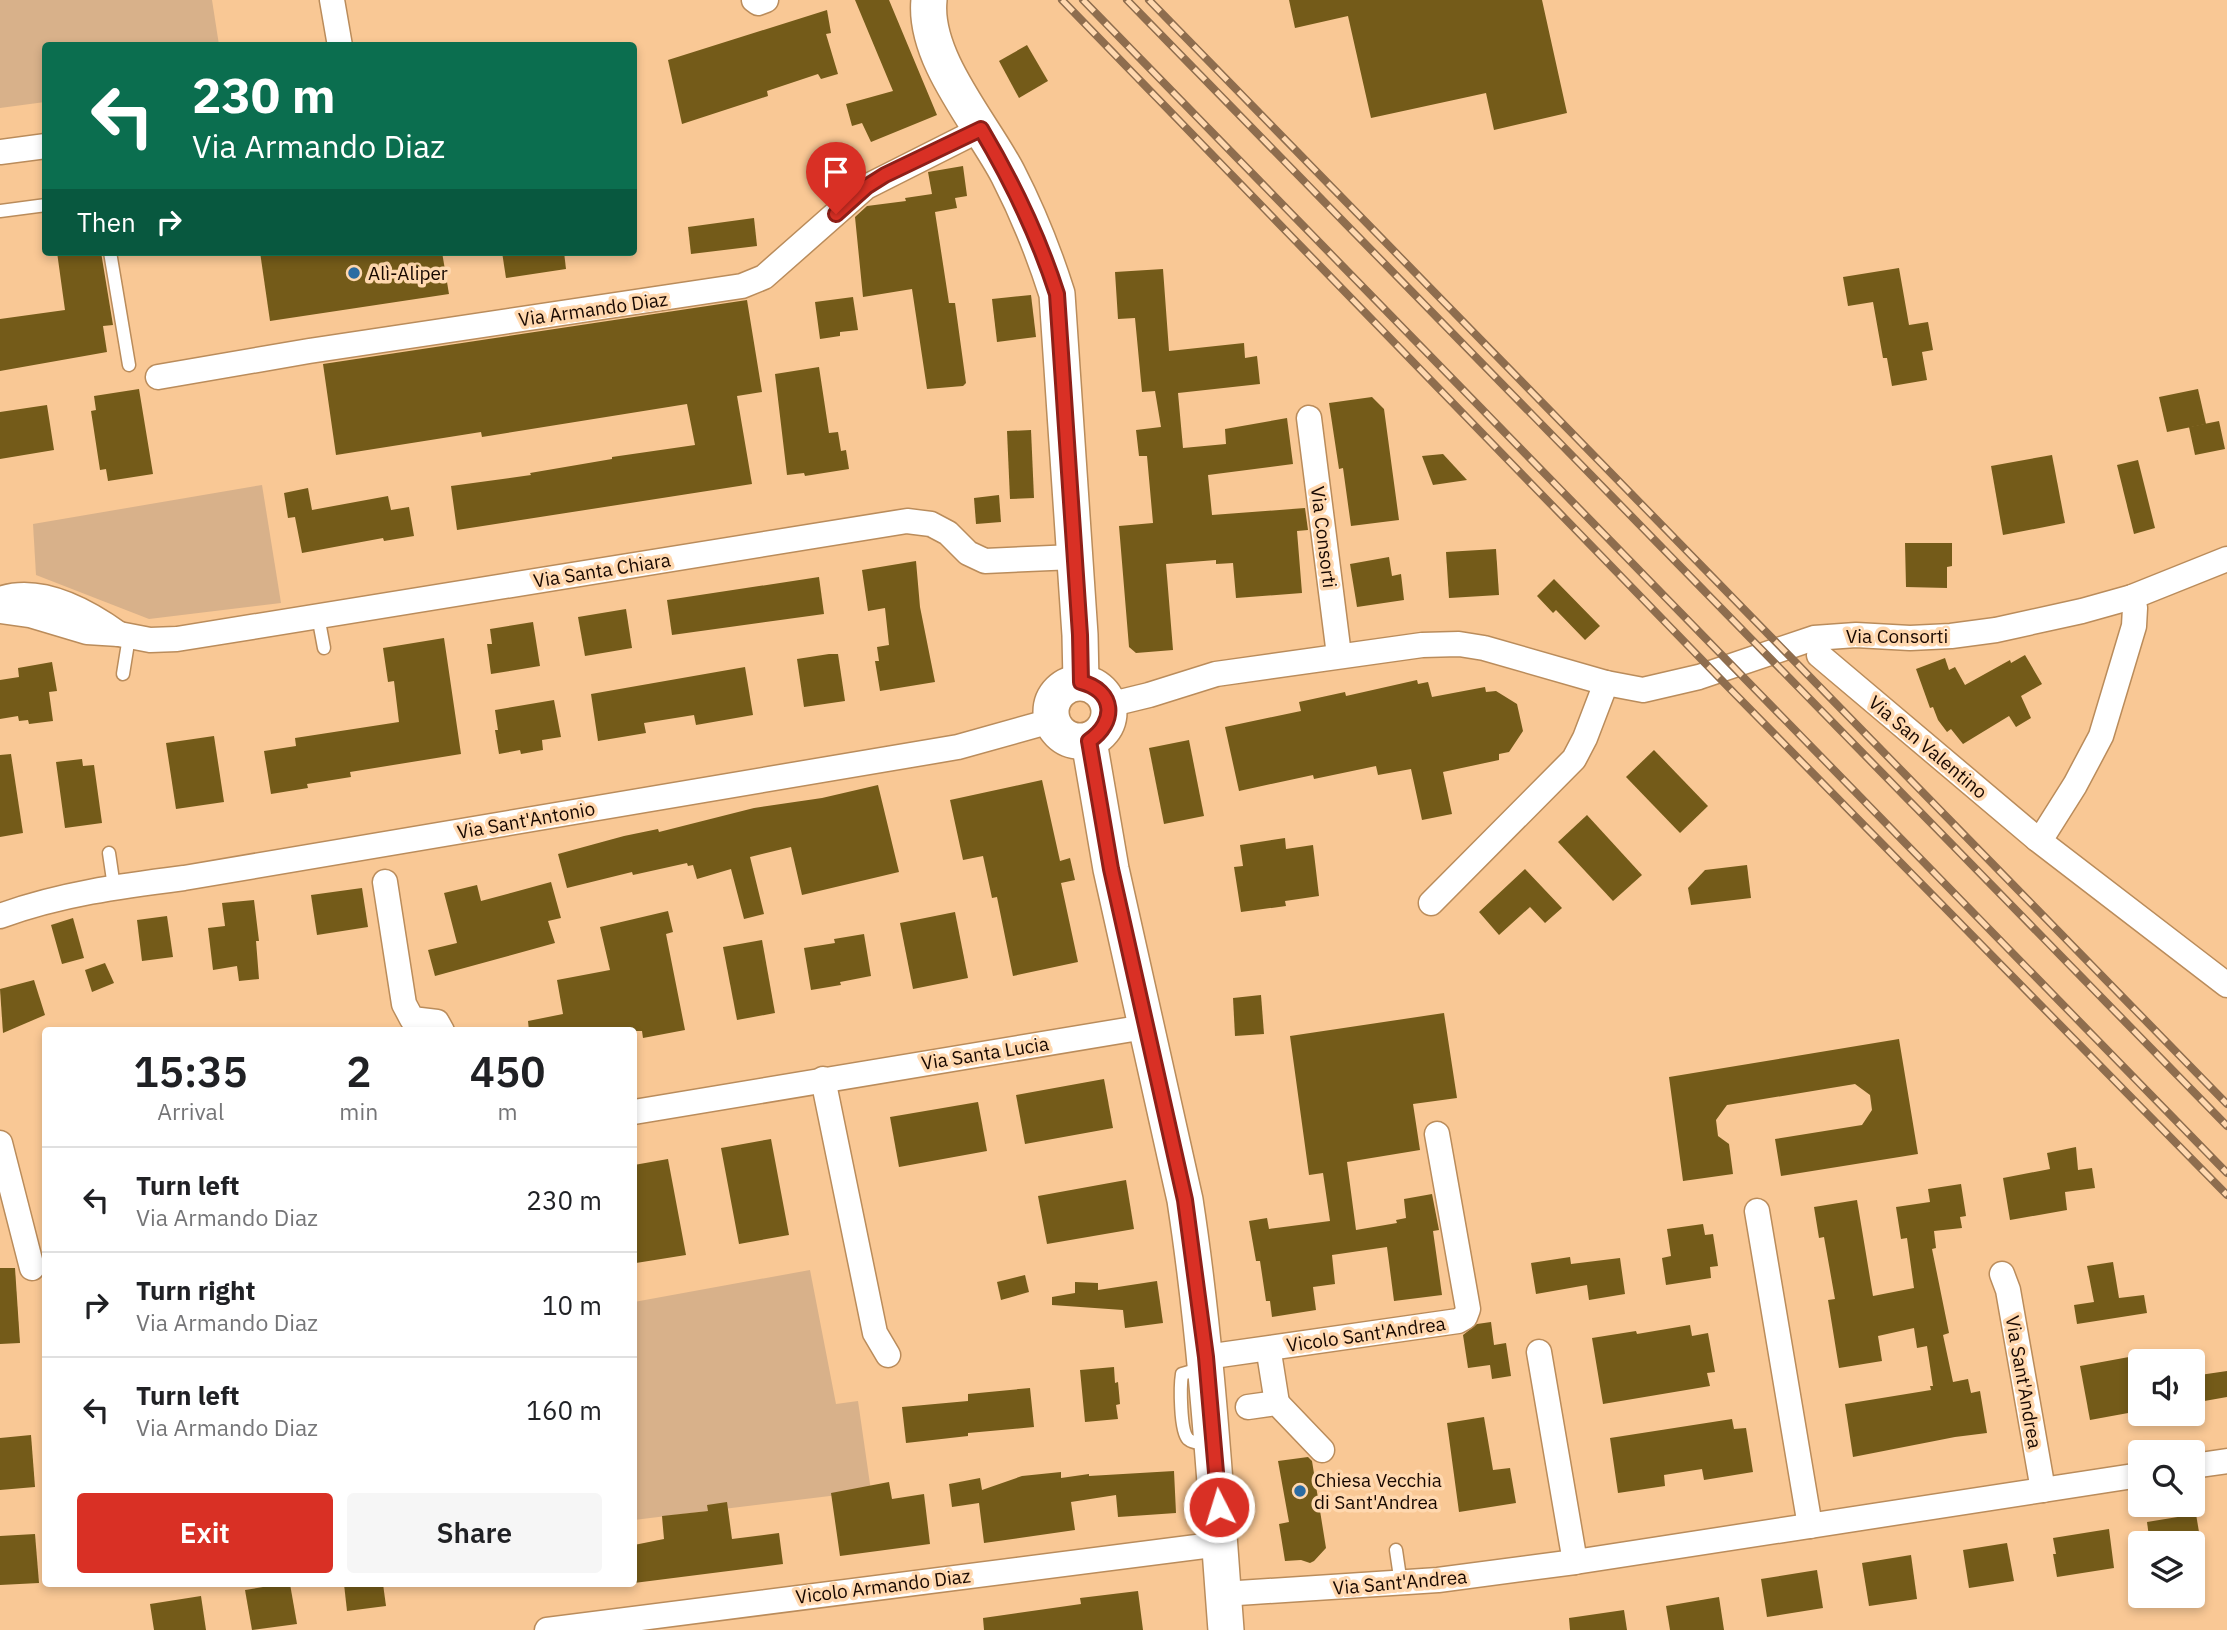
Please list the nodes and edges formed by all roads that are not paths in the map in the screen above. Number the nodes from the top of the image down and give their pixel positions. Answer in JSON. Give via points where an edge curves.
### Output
{"nodes":[{"id":1,"x":332,"y":0,"type":"edge"},
{"id":2,"x":754,"y":0,"type":"edge"},
{"id":3,"x":766,"y":0,"type":"edge"},
{"id":4,"x":929,"y":0,"type":"edge"},
{"id":5,"x":339,"y":42,"type":"edge"},
{"id":6,"x":981,"y":129,"type":"junction"},
{"id":7,"x":42,"y":147,"type":"edge"},
{"id":8,"x":0,"y":152,"type":"edge"},
{"id":9,"x":42,"y":206,"type":"edge"},
{"id":10,"x":0,"y":211,"type":"edge"},
{"id":11,"x":111,"y":256,"type":"edge"},
{"id":12,"x":130,"y":365,"type":"dead end"},
{"id":13,"x":158,"y":377,"type":"dead end"},
{"id":14,"x":1309,"y":418,"type":"dead end"},
{"id":15,"x":1074,"y":557,"type":"junction"},
{"id":16,"x":2227,"y":559,"type":"edge"},
{"id":17,"x":2132,"y":597,"type":"junction"},
{"id":18,"x":0,"y":599,"type":"edge"},
{"id":19,"x":0,"y":611,"type":"edge"},
{"id":20,"x":318,"y":616,"type":"junction"},
{"id":21,"x":124,"y":636,"type":"junction"},
{"id":22,"x":324,"y":648,"type":"dead end"},
{"id":23,"x":1339,"y":655,"type":"junction"},
{"id":24,"x":1819,"y":655,"type":"dead end"},
{"id":25,"x":123,"y":674,"type":"dead end"},
{"id":26,"x":1081,"y":682,"type":"junction"},
{"id":27,"x":1606,"y":683,"type":"junction"},
{"id":28,"x":1108,"y":705,"type":"junction"},
{"id":29,"x":1051,"y":721,"type":"junction"},
{"id":30,"x":1089,"y":741,"type":"junction"},
{"id":31,"x":2037,"y":839,"type":"junction"},
{"id":32,"x":109,"y":853,"type":"dead end"},
{"id":33,"x":385,"y":882,"type":"dead end"},
{"id":34,"x":114,"y":887,"type":"junction"},
{"id":35,"x":1431,"y":903,"type":"dead end"},
{"id":36,"x":0,"y":916,"type":"edge"},
{"id":37,"x":2227,"y":985,"type":"edge"},
{"id":38,"x":440,"y":1027,"type":"edge"},
{"id":39,"x":1145,"y":1027,"type":"junction"},
{"id":40,"x":824,"y":1079,"type":"junction"},
{"id":41,"x":637,"y":1111,"type":"edge"},
{"id":42,"x":1437,"y":1134,"type":"dead end"},
{"id":43,"x":0,"y":1143,"type":"edge"},
{"id":44,"x":1757,"y":1211,"type":"dead end"},
{"id":45,"x":32,"y":1268,"type":"dead end"},
{"id":46,"x":2002,"y":1274,"type":"dead end"},
{"id":47,"x":1539,"y":1352,"type":"dead end"},
{"id":48,"x":888,"y":1355,"type":"dead end"},
{"id":49,"x":1270,"y":1360,"type":"dead end"},
{"id":50,"x":1206,"y":1362,"type":"junction"},
{"id":51,"x":1277,"y":1403,"type":"junction"},
{"id":52,"x":1248,"y":1407,"type":"dead end"},
{"id":53,"x":1322,"y":1450,"type":"dead end"},
{"id":54,"x":2227,"y":1461,"type":"edge"},
{"id":55,"x":2205,"y":1464,"type":"edge"},
{"id":56,"x":2128,"y":1477,"type":"edge"},
{"id":57,"x":2043,"y":1490,"type":"junction"},
{"id":58,"x":1810,"y":1526,"type":"junction"},
{"id":59,"x":1220,"y":1544,"type":"junction"},
{"id":60,"x":1396,"y":1550,"type":"dead end"},
{"id":61,"x":1575,"y":1562,"type":"junction"},
{"id":62,"x":1401,"y":1584,"type":"junction"},
{"id":63,"x":1223,"y":1594,"type":"junction"},
{"id":64,"x":547,"y":1630,"type":"edge"},
{"id":65,"x":1226,"y":1630,"type":"edge"}],
"edges":[{"from":1,"to":5,"type":"street"},
{"from":2,"to":3,"type":"street"},
{"from":4,"to":6,"type":"street","via":[[933,43]]},
{"from":6,"to":13,"type":"street","name":"Via Armando Diaz","via":[[866,187],[756,282]]},
{"from":6,"to":15,"type":"street","via":[[1041,244],[1057,294]]},
{"from":7,"to":8,"type":"street"},
{"from":9,"to":10,"type":"lane"},
{"from":11,"to":12,"type":"lane"},
{"from":14,"to":23,"type":"street","name":"Via Consorti"},
{"from":15,"to":20,"type":"street","name":"Via Santa Chiara","via":[[985,561],[931,524],[907,521]]},
{"from":15,"to":26,"type":"street"},
{"from":16,"to":17,"type":"street","name":"Via Consorti"},
{"from":17,"to":27,"type":"street","name":"Via Consorti","via":[[1962,635],[1815,638],[1699,677],[1643,690]]},
{"from":17,"to":31,"type":"street","via":[[2134,626],[2101,736],[2075,785]]},
{"from":18,"to":21,"type":"street","via":[[33,597],[62,602]]},
{"from":19,"to":21,"type":"street","name":"Via Santa Chiara"},
{"from":20,"to":21,"type":"street","name":"Via Santa Chiara","via":[[177,639]]},
{"from":20,"to":22,"type":"lane"},
{"from":21,"to":25,"type":"lane"},
{"from":23,"to":27,"type":"street","name":"Via Consorti","via":[[1459,645],[1519,656]]},
{"from":23,"to":28,"type":"street","name":"Via Consorti","via":[[1216,674]]},
{"from":24,"to":31,"type":"street","name":"Via San Valentino"},
{"from":26,"to":28,"type":"street","via":[[1093,686]]},
{"from":26,"to":29,"type":"street","via":[[1056,694],[1050,706]]},
{"from":27,"to":35,"type":"street","via":[[1574,760]]},
{"from":28,"to":30,"type":"street","via":[[1104,728]]},
{"from":29,"to":30,"type":"street","via":[[1071,740]]},
{"from":29,"to":34,"type":"street","name":"Via Sant'Antonio","via":[[958,747]]},
{"from":30,"to":39,"type":"street"},
{"from":31,"to":37,"type":"street","name":"Via San Valentino"},
{"from":32,"to":34,"type":"lane"},
{"from":33,"to":38,"type":"street","via":[[404,1004],[412,1019],[437,1022]]},
{"from":34,"to":36,"type":"street","name":"Via Sant'Antonio","via":[[39,902]]},
{"from":39,"to":40,"type":"street","name":"Via Santa Lucia"},
{"from":39,"to":50,"type":"street","via":[[1185,1200]]},
{"from":40,"to":41,"type":"street","name":"Via Santa Lucia"},
{"from":40,"to":48,"type":"street","via":[[876,1333]]},
{"from":42,"to":50,"type":"street","name":"Vicolo Sant'Andrea","via":[[1468,1309],[1465,1317]]},
{"from":43,"to":45,"type":"street"},
{"from":44,"to":58,"type":"street"},
{"from":46,"to":57,"type":"street","name":"Via Sant'Andrea"},
{"from":47,"to":61,"type":"street"},
{"from":49,"to":51,"type":"street"},
{"from":50,"to":59,"type":"street"},
{"from":51,"to":52,"type":"street"},
{"from":51,"to":53,"type":"street"},
{"from":54,"to":55,"type":"street"},
{"from":56,"to":57,"type":"street","name":"Via Sant'Andrea"},
{"from":57,"to":58,"type":"street","name":"Via Sant'Andrea"},
{"from":58,"to":61,"type":"street","name":"Via Sant'Andrea"},
{"from":59,"to":63,"type":"street"},
{"from":59,"to":64,"type":"street","name":"Vicolo Armando Diaz"},
{"from":60,"to":62,"type":"lane"},
{"from":61,"to":62,"type":"street","name":"Via Sant'Andrea"},
{"from":62,"to":63,"type":"street","name":"Via Sant'Andrea"},
{"from":63,"to":65,"type":"street"}]}
